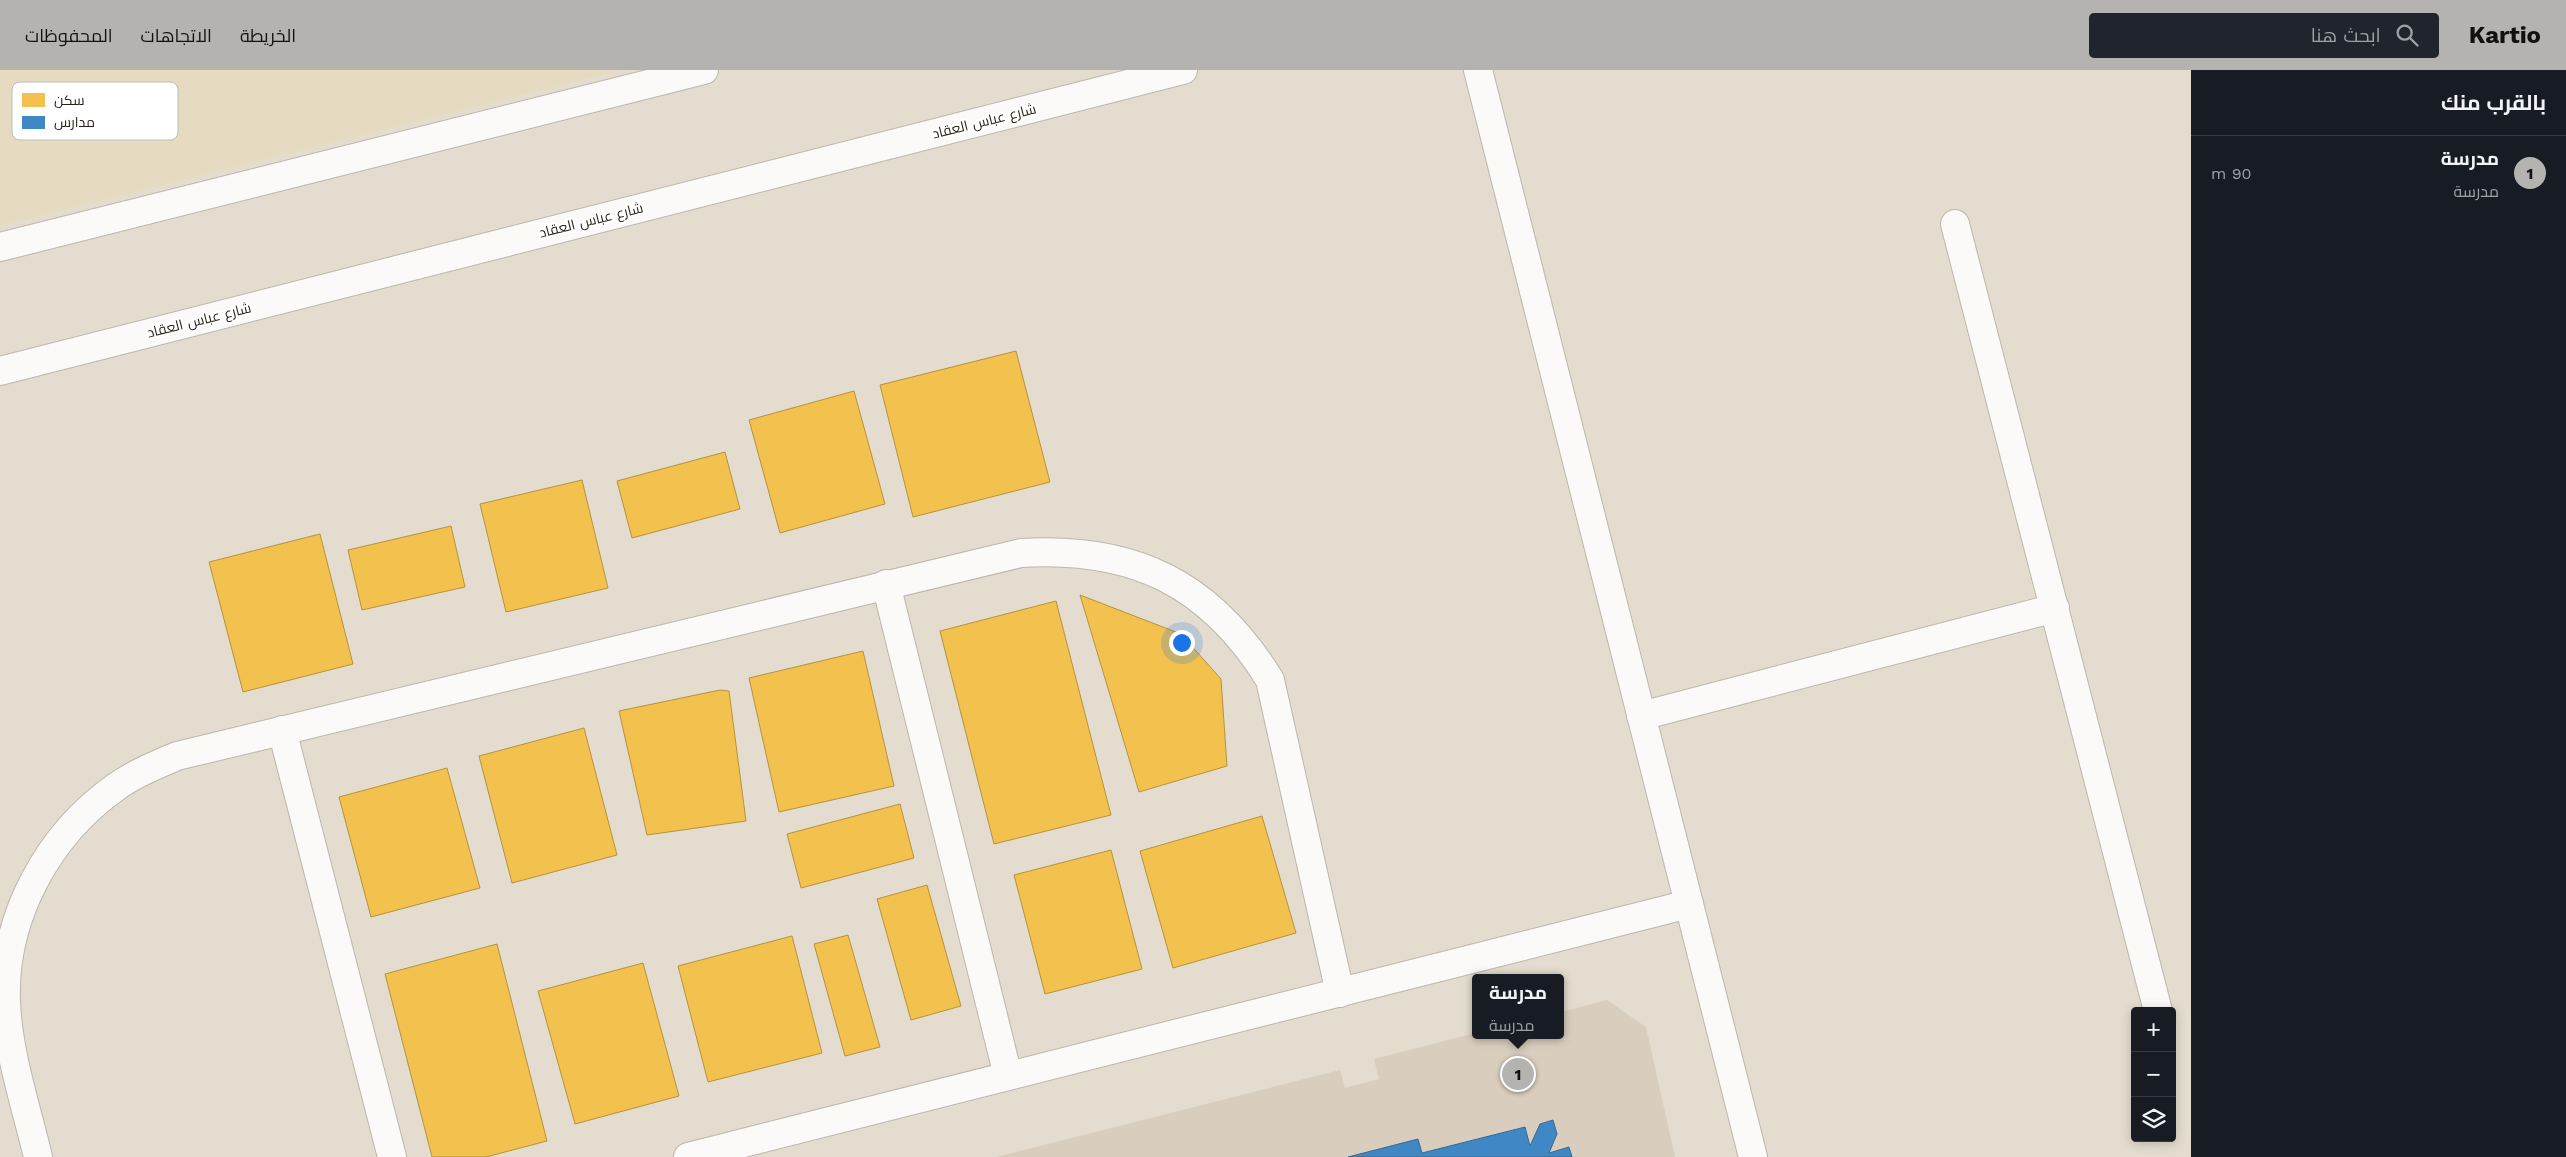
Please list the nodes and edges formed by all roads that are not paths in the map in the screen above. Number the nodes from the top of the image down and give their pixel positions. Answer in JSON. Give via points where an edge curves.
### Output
{"nodes":[{"id":1,"x":704,"y":70,"type":"edge"},
{"id":2,"x":1183,"y":70,"type":"edge"},
{"id":3,"x":1478,"y":70,"type":"edge"},
{"id":4,"x":1955,"y":224,"type":"dead end"},
{"id":5,"x":0,"y":248,"type":"edge"},
{"id":6,"x":0,"y":371,"type":"edge"},
{"id":7,"x":886,"y":584,"type":"junction"},
{"id":8,"x":2054,"y":608,"type":"junction"},
{"id":9,"x":1641,"y":716,"type":"junction"},
{"id":10,"x":282,"y":730,"type":"junction"},
{"id":11,"x":1689,"y":904,"type":"junction"},
{"id":12,"x":1340,"y":993,"type":"junction"},
{"id":13,"x":2157,"y":1007,"type":"edge"},
{"id":14,"x":1008,"y":1076,"type":"junction"},
{"id":15,"x":38,"y":1157,"type":"edge"},
{"id":16,"x":392,"y":1157,"type":"edge"},
{"id":17,"x":688,"y":1157,"type":"edge"},
{"id":18,"x":1754,"y":1157,"type":"edge"}],
"edges":[{"from":1,"to":5,"type":"street"},
{"from":2,"to":6,"type":"street","name":"شارع عباس العقاد"},
{"from":3,"to":9,"type":"street"},
{"from":4,"to":8,"type":"street"},
{"from":7,"to":10,"type":"street"},
{"from":7,"to":12,"type":"street","via":[[1021,553],[1053,551],[1116,558],[1177,583],[1231,626],[1270,680]]},
{"from":7,"to":14,"type":"street"},
{"from":8,"to":9,"type":"street"},
{"from":8,"to":13,"type":"street"},
{"from":9,"to":11,"type":"street"},
{"from":10,"to":15,"type":"street","via":[[176,756],[116,786],[67,830],[35,879],[17,923],[8,960],[6,1000],[10,1038]]},
{"from":10,"to":16,"type":"street"},
{"from":11,"to":12,"type":"street"},
{"from":11,"to":18,"type":"street"},
{"from":12,"to":14,"type":"street"},
{"from":14,"to":17,"type":"street"}]}
